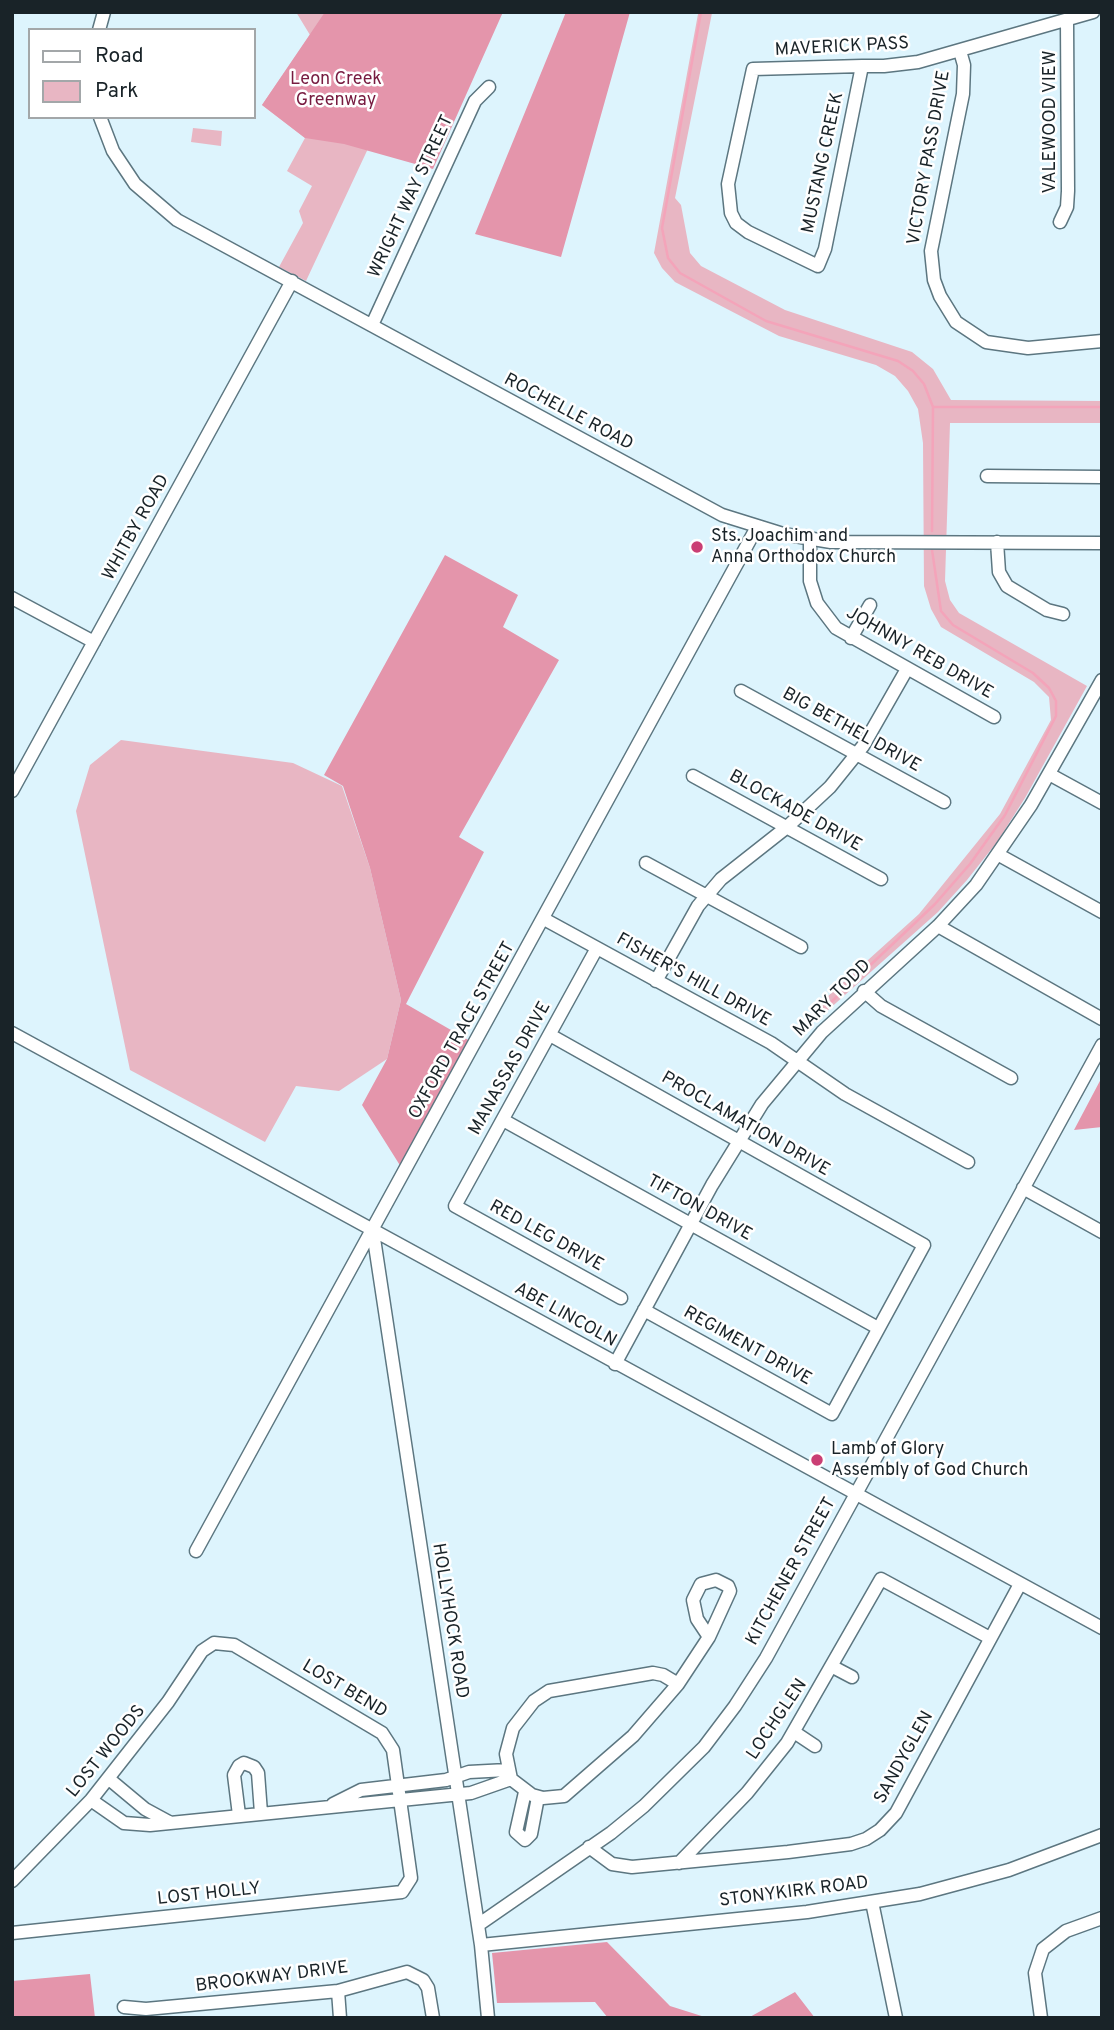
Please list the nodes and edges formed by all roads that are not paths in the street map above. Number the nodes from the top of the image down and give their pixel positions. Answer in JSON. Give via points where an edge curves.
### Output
{"nodes":[{"id":1,"x":1093,"y":12,"type":"edge"},
{"id":2,"x":1067,"y":21,"type":"junction"},
{"id":3,"x":960,"y":51,"type":"junction"},
{"id":4,"x":862,"y":66,"type":"junction"},
{"id":5,"x":489,"y":87,"type":"dead end"},
{"id":6,"x":101,"y":119,"type":"edge"},
{"id":7,"x":1060,"y":222,"type":"dead end"},
{"id":8,"x":818,"y":266,"type":"joint"},
{"id":9,"x":292,"y":281,"type":"junction"},
{"id":10,"x":372,"y":325,"type":"junction"},
{"id":11,"x":1102,"y":341,"type":"edge"},
{"id":12,"x":987,"y":476,"type":"dead end"},
{"id":13,"x":1102,"y":477,"type":"edge"},
{"id":14,"x":757,"y":527,"type":"junction"},
{"id":15,"x":810,"y":539,"type":"junction"},
{"id":16,"x":998,"y":542,"type":"junction"},
{"id":17,"x":1102,"y":543,"type":"edge"},
{"id":18,"x":12,"y":598,"type":"edge"},
{"id":19,"x":870,"y":605,"type":"dead end"},
{"id":20,"x":1063,"y":614,"type":"dead end"},
{"id":21,"x":851,"y":638,"type":"junction"},
{"id":22,"x":94,"y":642,"type":"junction"},
{"id":23,"x":907,"y":669,"type":"junction"},
{"id":24,"x":1100,"y":689,"type":"edge"},
{"id":25,"x":741,"y":691,"type":"dead end"},
{"id":26,"x":994,"y":717,"type":"dead end"},
{"id":27,"x":857,"y":755,"type":"junction"},
{"id":28,"x":1049,"y":774,"type":"junction"},
{"id":29,"x":693,"y":776,"type":"dead end"},
{"id":30,"x":12,"y":791,"type":"edge"},
{"id":31,"x":944,"y":802,"type":"dead end"},
{"id":32,"x":1102,"y":803,"type":"edge"},
{"id":33,"x":787,"y":827,"type":"junction"},
{"id":34,"x":999,"y":855,"type":"junction"},
{"id":35,"x":646,"y":863,"type":"dead end"},
{"id":36,"x":881,"y":879,"type":"dead end"},
{"id":37,"x":706,"y":896,"type":"junction"},
{"id":38,"x":1102,"y":912,"type":"edge"},
{"id":39,"x":544,"y":919,"type":"junction"},
{"id":40,"x":938,"y":926,"type":"junction"},
{"id":41,"x":801,"y":947,"type":"dead end"},
{"id":42,"x":597,"y":948,"type":"junction"},
{"id":43,"x":656,"y":981,"type":"junction"},
{"id":44,"x":864,"y":991,"type":"junction"},
{"id":45,"x":1102,"y":1019,"type":"edge"},
{"id":46,"x":12,"y":1033,"type":"edge"},
{"id":47,"x":550,"y":1035,"type":"junction"},
{"id":48,"x":1102,"y":1045,"type":"edge"},
{"id":49,"x":796,"y":1062,"type":"junction"},
{"id":50,"x":1011,"y":1077,"type":"dead end"},
{"id":51,"x":502,"y":1120,"type":"junction"},
{"id":52,"x":738,"y":1140,"type":"junction"},
{"id":53,"x":968,"y":1162,"type":"dead end"},
{"id":54,"x":1023,"y":1188,"type":"junction"},
{"id":55,"x":455,"y":1206,"type":"joint"},
{"id":56,"x":691,"y":1224,"type":"junction"},
{"id":57,"x":373,"y":1230,"type":"junction"},
{"id":58,"x":1102,"y":1232,"type":"edge"},
{"id":59,"x":621,"y":1298,"type":"dead end"},
{"id":60,"x":644,"y":1310,"type":"junction"},
{"id":61,"x":878,"y":1328,"type":"junction"},
{"id":62,"x":615,"y":1364,"type":"junction"},
{"id":63,"x":855,"y":1493,"type":"junction"},
{"id":64,"x":196,"y":1551,"type":"dead end"},
{"id":65,"x":1020,"y":1584,"type":"junction"},
{"id":66,"x":1102,"y":1628,"type":"edge"},
{"id":67,"x":709,"y":1637,"type":"dead end"},
{"id":68,"x":990,"y":1638,"type":"junction"},
{"id":69,"x":221,"y":1642,"type":"joint"},
{"id":70,"x":833,"y":1667,"type":"junction"},
{"id":71,"x":852,"y":1677,"type":"dead end"},
{"id":72,"x":678,"y":1684,"type":"junction"},
{"id":73,"x":794,"y":1732,"type":"junction"},
{"id":74,"x":815,"y":1746,"type":"dead end"},
{"id":75,"x":488,"y":1772,"type":"junction"},
{"id":76,"x":509,"y":1774,"type":"junction"},
{"id":77,"x":456,"y":1776,"type":"junction"},
{"id":78,"x":109,"y":1779,"type":"junction"},
{"id":79,"x":398,"y":1785,"type":"junction"},
{"id":80,"x":491,"y":1786,"type":"junction"},
{"id":81,"x":525,"y":1792,"type":"junction"},
{"id":82,"x":458,"y":1793,"type":"junction"},
{"id":83,"x":538,"y":1797,"type":"junction"},
{"id":84,"x":91,"y":1800,"type":"junction"},
{"id":85,"x":400,"y":1800,"type":"junction"},
{"id":86,"x":333,"y":1805,"type":"junction"},
{"id":87,"x":261,"y":1813,"type":"junction"},
{"id":88,"x":239,"y":1815,"type":"junction"},
{"id":89,"x":519,"y":1816,"type":"junction"},
{"id":90,"x":534,"y":1820,"type":"junction"},
{"id":91,"x":170,"y":1822,"type":"junction"},
{"id":92,"x":1102,"y":1835,"type":"edge"},
{"id":93,"x":589,"y":1847,"type":"junction"},
{"id":94,"x":679,"y":1863,"type":"junction"},
{"id":95,"x":12,"y":1881,"type":"edge"},
{"id":96,"x":408,"y":1888,"type":"joint"},
{"id":97,"x":872,"y":1902,"type":"junction"},
{"id":98,"x":1102,"y":1918,"type":"edge"},
{"id":99,"x":478,"y":1925,"type":"junction"},
{"id":100,"x":12,"y":1933,"type":"edge"},
{"id":101,"x":481,"y":1945,"type":"junction"},
{"id":102,"x":338,"y":1991,"type":"junction"},
{"id":103,"x":124,"y":2007,"type":"dead end"},
{"id":104,"x":146,"y":2013,"type":"edge"},
{"id":105,"x":340,"y":2018,"type":"edge"},
{"id":106,"x":433,"y":2018,"type":"edge"},
{"id":107,"x":488,"y":2018,"type":"edge"},
{"id":108,"x":896,"y":2018,"type":"edge"},
{"id":109,"x":1041,"y":2018,"type":"edge"}],
"edges":[{"from":1,"to":2,"type":"street","name":"MAVERICK PASS"},
{"from":2,"to":3,"type":"street","name":"MAVERICK PASS"},
{"from":2,"to":7,"type":"street","name":"VALEWOOD VIEW","via":[[1068,191]]},
{"from":3,"to":4,"type":"street","name":"MAVERICK PASS","via":[[918,62]]},
{"from":3,"to":11,"type":"street","name":"VICTORY PASS DRIVE","via":[[963,94],[931,251],[940,296],[956,322],[986,342],[1028,348]]},
{"from":4,"to":8,"type":"street","name":"MUSTANG CREEK"},
{"from":4,"to":8,"type":"street","name":"MAVERICK PASS","via":[[753,69],[728,184],[731,213],[748,232]]},
{"from":5,"to":10,"type":"street","name":"WRIGHT WAY STREET","via":[[475,101]]},
{"from":6,"to":9,"type":"street","name":"ROCHELLE ROAD","via":[[117,159],[148,198],[177,219]]},
{"from":9,"to":10,"type":"street","name":"ROCHELLE ROAD"},
{"from":9,"to":22,"type":"street","name":"WHITBY ROAD"},
{"from":10,"to":14,"type":"street","name":"ROCHELLE ROAD","via":[[722,515]]},
{"from":12,"to":13,"type":"street"},
{"from":14,"to":15,"type":"street","name":"ROCHELLE ROAD"},
{"from":14,"to":39,"type":"street","name":"OXFORD TRACE STREET"},
{"from":15,"to":16,"type":"street","name":"ROCHELLE ROAD"},
{"from":15,"to":21,"type":"street","name":"JOHNNY REB DRIVE","via":[[810,581],[817,603],[830,623]]},
{"from":16,"to":17,"type":"street","name":"ROCHELLE ROAD"},
{"from":16,"to":20,"type":"street","via":[[999,572],[1007,586],[1047,610]]},
{"from":18,"to":22,"type":"street"},
{"from":19,"to":21,"type":"street"},
{"from":21,"to":23,"type":"street","name":"JOHNNY REB DRIVE"},
{"from":22,"to":30,"type":"street","name":"WHITBY ROAD"},
{"from":23,"to":26,"type":"street","name":"JOHNNY REB DRIVE"},
{"from":23,"to":27,"type":"street"},
{"from":24,"to":28,"type":"street","name":"MARY TODD"},
{"from":25,"to":27,"type":"street","name":"BIG BETHEL DRIVE"},
{"from":27,"to":31,"type":"street","name":"BIG BETHEL DRIVE"},
{"from":27,"to":33,"type":"street"},
{"from":28,"to":32,"type":"street"},
{"from":28,"to":34,"type":"street","name":"MARY TODD"},
{"from":29,"to":33,"type":"street","name":"BLOCKADE DRIVE"},
{"from":33,"to":36,"type":"street","name":"BLOCKADE DRIVE"},
{"from":33,"to":37,"type":"street","via":[[742,860]]},
{"from":34,"to":38,"type":"street"},
{"from":34,"to":40,"type":"street","name":"MARY TODD"},
{"from":35,"to":37,"type":"street"},
{"from":37,"to":41,"type":"street"},
{"from":37,"to":43,"type":"street"},
{"from":39,"to":42,"type":"street","name":"FISHER'S HILL DRIVE"},
{"from":39,"to":57,"type":"street","name":"OXFORD TRACE STREET"},
{"from":40,"to":44,"type":"street","name":"MARY TODD"},
{"from":40,"to":45,"type":"street"},
{"from":42,"to":43,"type":"street","name":"FISHER'S HILL DRIVE"},
{"from":42,"to":47,"type":"street","name":"MANASSAS DRIVE"},
{"from":43,"to":49,"type":"street","name":"FISHER'S HILL DRIVE","via":[[771,1043]]},
{"from":44,"to":49,"type":"street","name":"MARY TODD"},
{"from":44,"to":50,"type":"street","via":[[881,1006]]},
{"from":46,"to":57,"type":"street","name":"ABE LINCOLN"},
{"from":47,"to":51,"type":"street","name":"MANASSAS DRIVE"},
{"from":47,"to":52,"type":"street","name":"PROCLAMATION DRIVE"},
{"from":48,"to":54,"type":"street","name":"KITCHENER STREET"},
{"from":49,"to":52,"type":"street","name":"MARY TODD"},
{"from":49,"to":53,"type":"street","name":"FISHER'S HILL DRIVE"},
{"from":51,"to":55,"type":"street","name":"MANASSAS DRIVE"},
{"from":51,"to":56,"type":"street","name":"TIFTON DRIVE"},
{"from":52,"to":56,"type":"street","name":"MARY TODD"},
{"from":52,"to":61,"type":"street","name":"PROCLAMATION DRIVE","via":[[923,1245]]},
{"from":54,"to":58,"type":"street"},
{"from":54,"to":63,"type":"street","name":"KITCHENER STREET"},
{"from":55,"to":59,"type":"street","name":"RED LEG DRIVE"},
{"from":56,"to":60,"type":"street","name":"MARY TODD"},
{"from":56,"to":61,"type":"street","name":"TIFTON DRIVE"},
{"from":57,"to":62,"type":"street","name":"ABE LINCOLN"},
{"from":57,"to":64,"type":"street","name":"OXFORD TRACE STREET"},
{"from":57,"to":77,"type":"street","name":"HOLLYHOCK ROAD"},
{"from":60,"to":61,"type":"street","name":"REGIMENT DRIVE","via":[[832,1414]]},
{"from":60,"to":62,"type":"street","name":"MARY TODD"},
{"from":62,"to":63,"type":"street","name":"ABE LINCOLN"},
{"from":63,"to":65,"type":"street","name":"ABE LINCOLN"},
{"from":63,"to":93,"type":"street","name":"KITCHENER STREET","via":[[766,1658],[704,1747],[658,1793]]},
{"from":65,"to":66,"type":"street","name":"ABE LINCOLN"},
{"from":65,"to":68,"type":"street","name":"SANDYGLEN"},
{"from":67,"to":72,"type":"street"},
{"from":68,"to":70,"type":"street","name":"LOCHGLEN","via":[[881,1579]]},
{"from":68,"to":94,"type":"street","name":"SANDYGLEN","via":[[900,1806],[880,1830],[851,1844]]},
{"from":69,"to":78,"type":"street","name":"LOST WOODS","via":[[202,1651]]},
{"from":69,"to":79,"type":"street","name":"LOST BEND","via":[[234,1645],[382,1733],[393,1750]]},
{"from":70,"to":71,"type":"street"},
{"from":70,"to":73,"type":"street","name":"LOCHGLEN"},
{"from":72,"to":76,"type":"street","via":[[653,1673],[550,1691],[534,1701],[513,1728],[506,1754]]},
{"from":72,"to":83,"type":"street","via":[[633,1736],[575,1788],[564,1796]]},
{"from":73,"to":74,"type":"street"},
{"from":73,"to":94,"type":"street","name":"LOCHGLEN","via":[[762,1775]]},
{"from":75,"to":76,"type":"street"},
{"from":75,"to":77,"type":"street"},
{"from":75,"to":80,"type":"street"},
{"from":76,"to":80,"type":"street"},
{"from":76,"to":81,"type":"street"},
{"from":77,"to":79,"type":"street"},
{"from":77,"to":82,"type":"street","name":"HOLLYHOCK ROAD"},
{"from":78,"to":84,"type":"street","name":"LOST WOODS"},
{"from":78,"to":91,"type":"street","via":[[145,1809]]},
{"from":79,"to":85,"type":"street","name":"LOST BEND"},
{"from":79,"to":86,"type":"street","via":[[353,1792]]},
{"from":80,"to":82,"type":"street"},
{"from":81,"to":83,"type":"street"},
{"from":81,"to":89,"type":"street"},
{"from":82,"to":85,"type":"street"},
{"from":82,"to":99,"type":"street","name":"HOLLYHOCK ROAD"},
{"from":83,"to":90,"type":"street"},
{"from":84,"to":91,"type":"street","via":[[124,1823]]},
{"from":84,"to":95,"type":"street","name":"LOST WOODS"},
{"from":85,"to":86,"type":"street"},
{"from":85,"to":96,"type":"street","name":"LOST BEND","via":[[411,1878]]},
{"from":86,"to":87,"type":"street"},
{"from":87,"to":88,"type":"street"},
{"from":87,"to":88,"type":"street","via":[[258,1773],[244,1763],[234,1776]]},
{"from":88,"to":91,"type":"street"},
{"from":89,"to":90,"type":"street"},
{"from":89,"to":90,"type":"street","via":[[516,1832],[524,1840],[531,1835]]},
{"from":92,"to":97,"type":"street","name":"STONYKIRK ROAD","via":[[1009,1870]]},
{"from":93,"to":94,"type":"street","name":"SANDYGLEN","via":[[624,1867]]},
{"from":93,"to":99,"type":"street","name":"KITCHENER STREET"},
{"from":96,"to":100,"type":"street","name":"LOST HOLLY","via":[[394,1894]]},
{"from":97,"to":101,"type":"street","name":"STONYKIRK ROAD"},
{"from":97,"to":108,"type":"street"},
{"from":98,"to":109,"type":"street","via":[[1066,1931],[1043,1950],[1035,1973]]},
{"from":99,"to":101,"type":"street","name":"HOLLYHOCK ROAD"},
{"from":101,"to":107,"type":"street","name":"HOLLYHOCK ROAD"},
{"from":102,"to":104,"type":"street","name":"BROOKWAY DRIVE"},
{"from":102,"to":105,"type":"street"},
{"from":102,"to":106,"type":"street","name":"BROOKWAY DRIVE","via":[[407,1972],[428,1988]]},
{"from":103,"to":104,"type":"street","name":"BROOKWAY DRIVE"}]}
